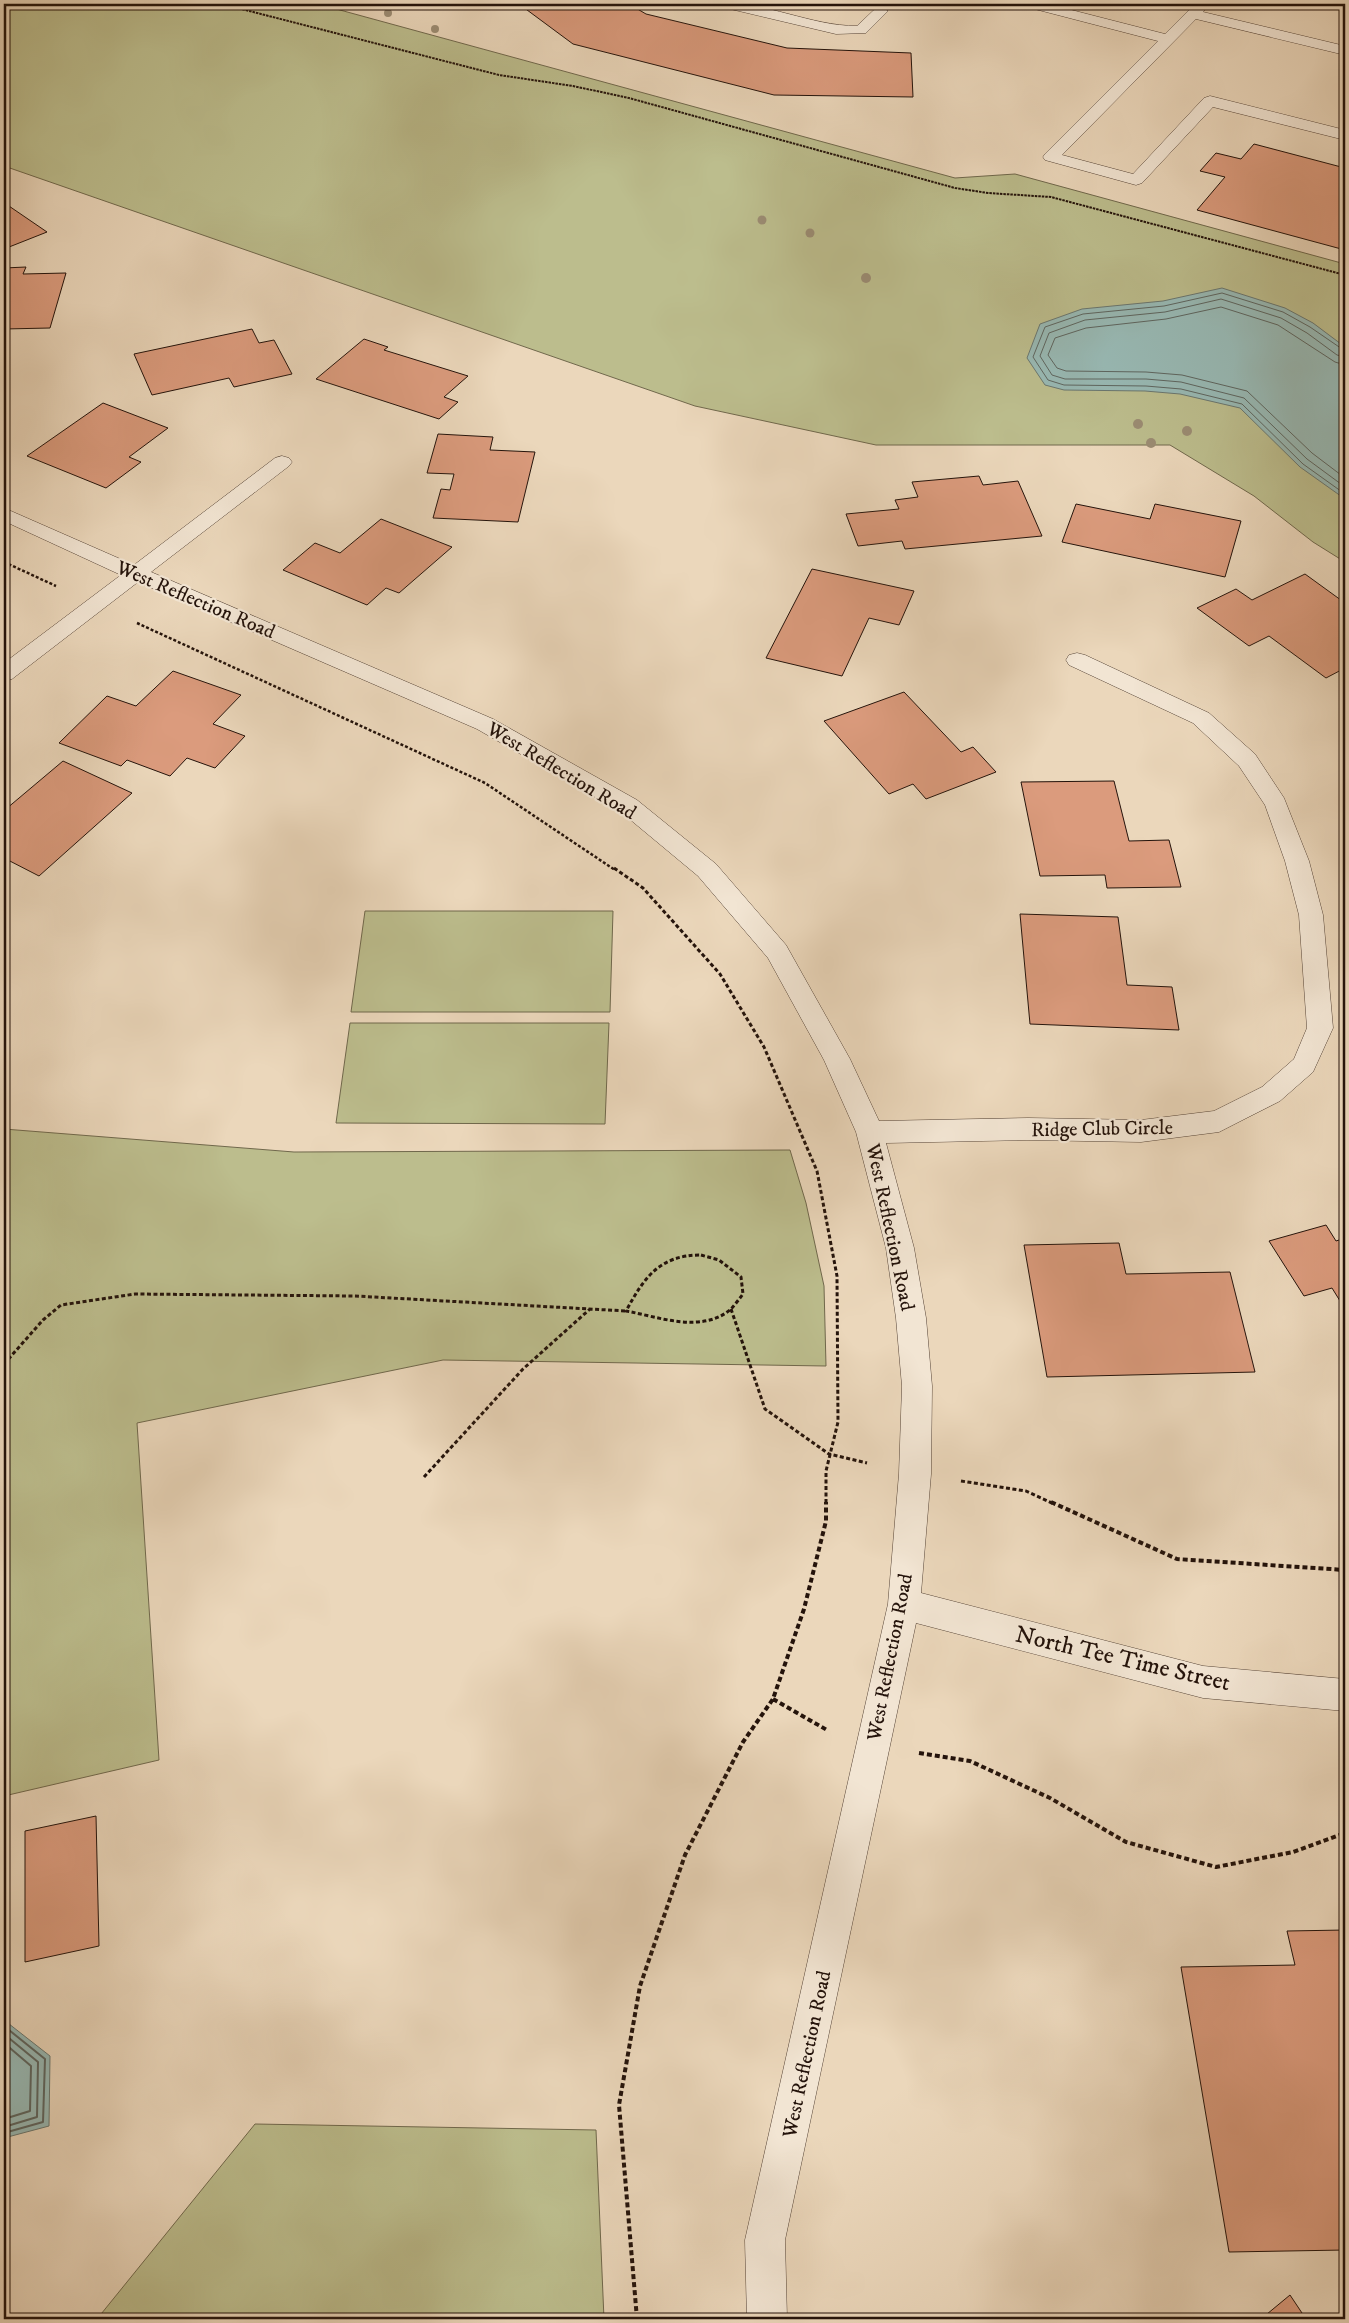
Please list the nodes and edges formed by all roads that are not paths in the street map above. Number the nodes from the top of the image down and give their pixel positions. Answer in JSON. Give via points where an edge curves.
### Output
{"nodes":[{"id":1,"x":727,"y":4,"type":"edge"},
{"id":2,"x":1032,"y":4,"type":"edge"},
{"id":3,"x":1198,"y":9,"type":"edge"},
{"id":4,"x":881,"y":11,"type":"dead end"},
{"id":5,"x":1168,"y":39,"type":"junction"},
{"id":6,"x":1345,"y":50,"type":"edge"},
{"id":7,"x":1345,"y":135,"type":"edge"},
{"id":8,"x":282,"y":462,"type":"dead end"},
{"id":9,"x":4,"y":514,"type":"edge"},
{"id":10,"x":136,"y":574,"type":"junction"},
{"id":11,"x":1077,"y":660,"type":"dead end"},
{"id":12,"x":4,"y":674,"type":"edge"},
{"id":13,"x":870,"y":1132,"type":"junction"},
{"id":14,"x":904,"y":1604,"type":"junction"},
{"id":15,"x":1345,"y":1695,"type":"edge"},
{"id":16,"x":767,"y":2319,"type":"edge"}],
"edges":[{"from":1,"to":4,"type":"street","via":[[836,30],[861,30]]},
{"from":2,"to":5,"type":"street"},
{"from":3,"to":5,"type":"street"},
{"from":3,"to":6,"type":"street"},
{"from":5,"to":7,"type":"street","via":[[1051,157],[1136,180],[1210,101]]},
{"from":8,"to":10,"type":"street"},
{"from":9,"to":10,"type":"street","name":"West Reflection Road"},
{"from":10,"to":12,"type":"street"},
{"from":10,"to":13,"type":"street","name":"West Reflection Road","via":[[485,724],[629,806],[707,870],[776,952],[837,1059]]},
{"from":11,"to":13,"type":"street","name":"Ridge Club Circle","via":[[1200,718],[1247,760],[1276,804],[1297,861],[1311,915],[1316,960],[1320,1028],[1304,1065],[1271,1094],[1219,1121],[1141,1131]]},
{"from":13,"to":14,"type":"street","name":"West Reflection Road","via":[[900,1248],[918,1386],[915,1474]]},
{"from":14,"to":15,"type":"street","name":"North Tee Time Street","via":[[1203,1682]]},
{"from":14,"to":16,"type":"street","name":"West Reflection Road","via":[[766,2240]]}]}
